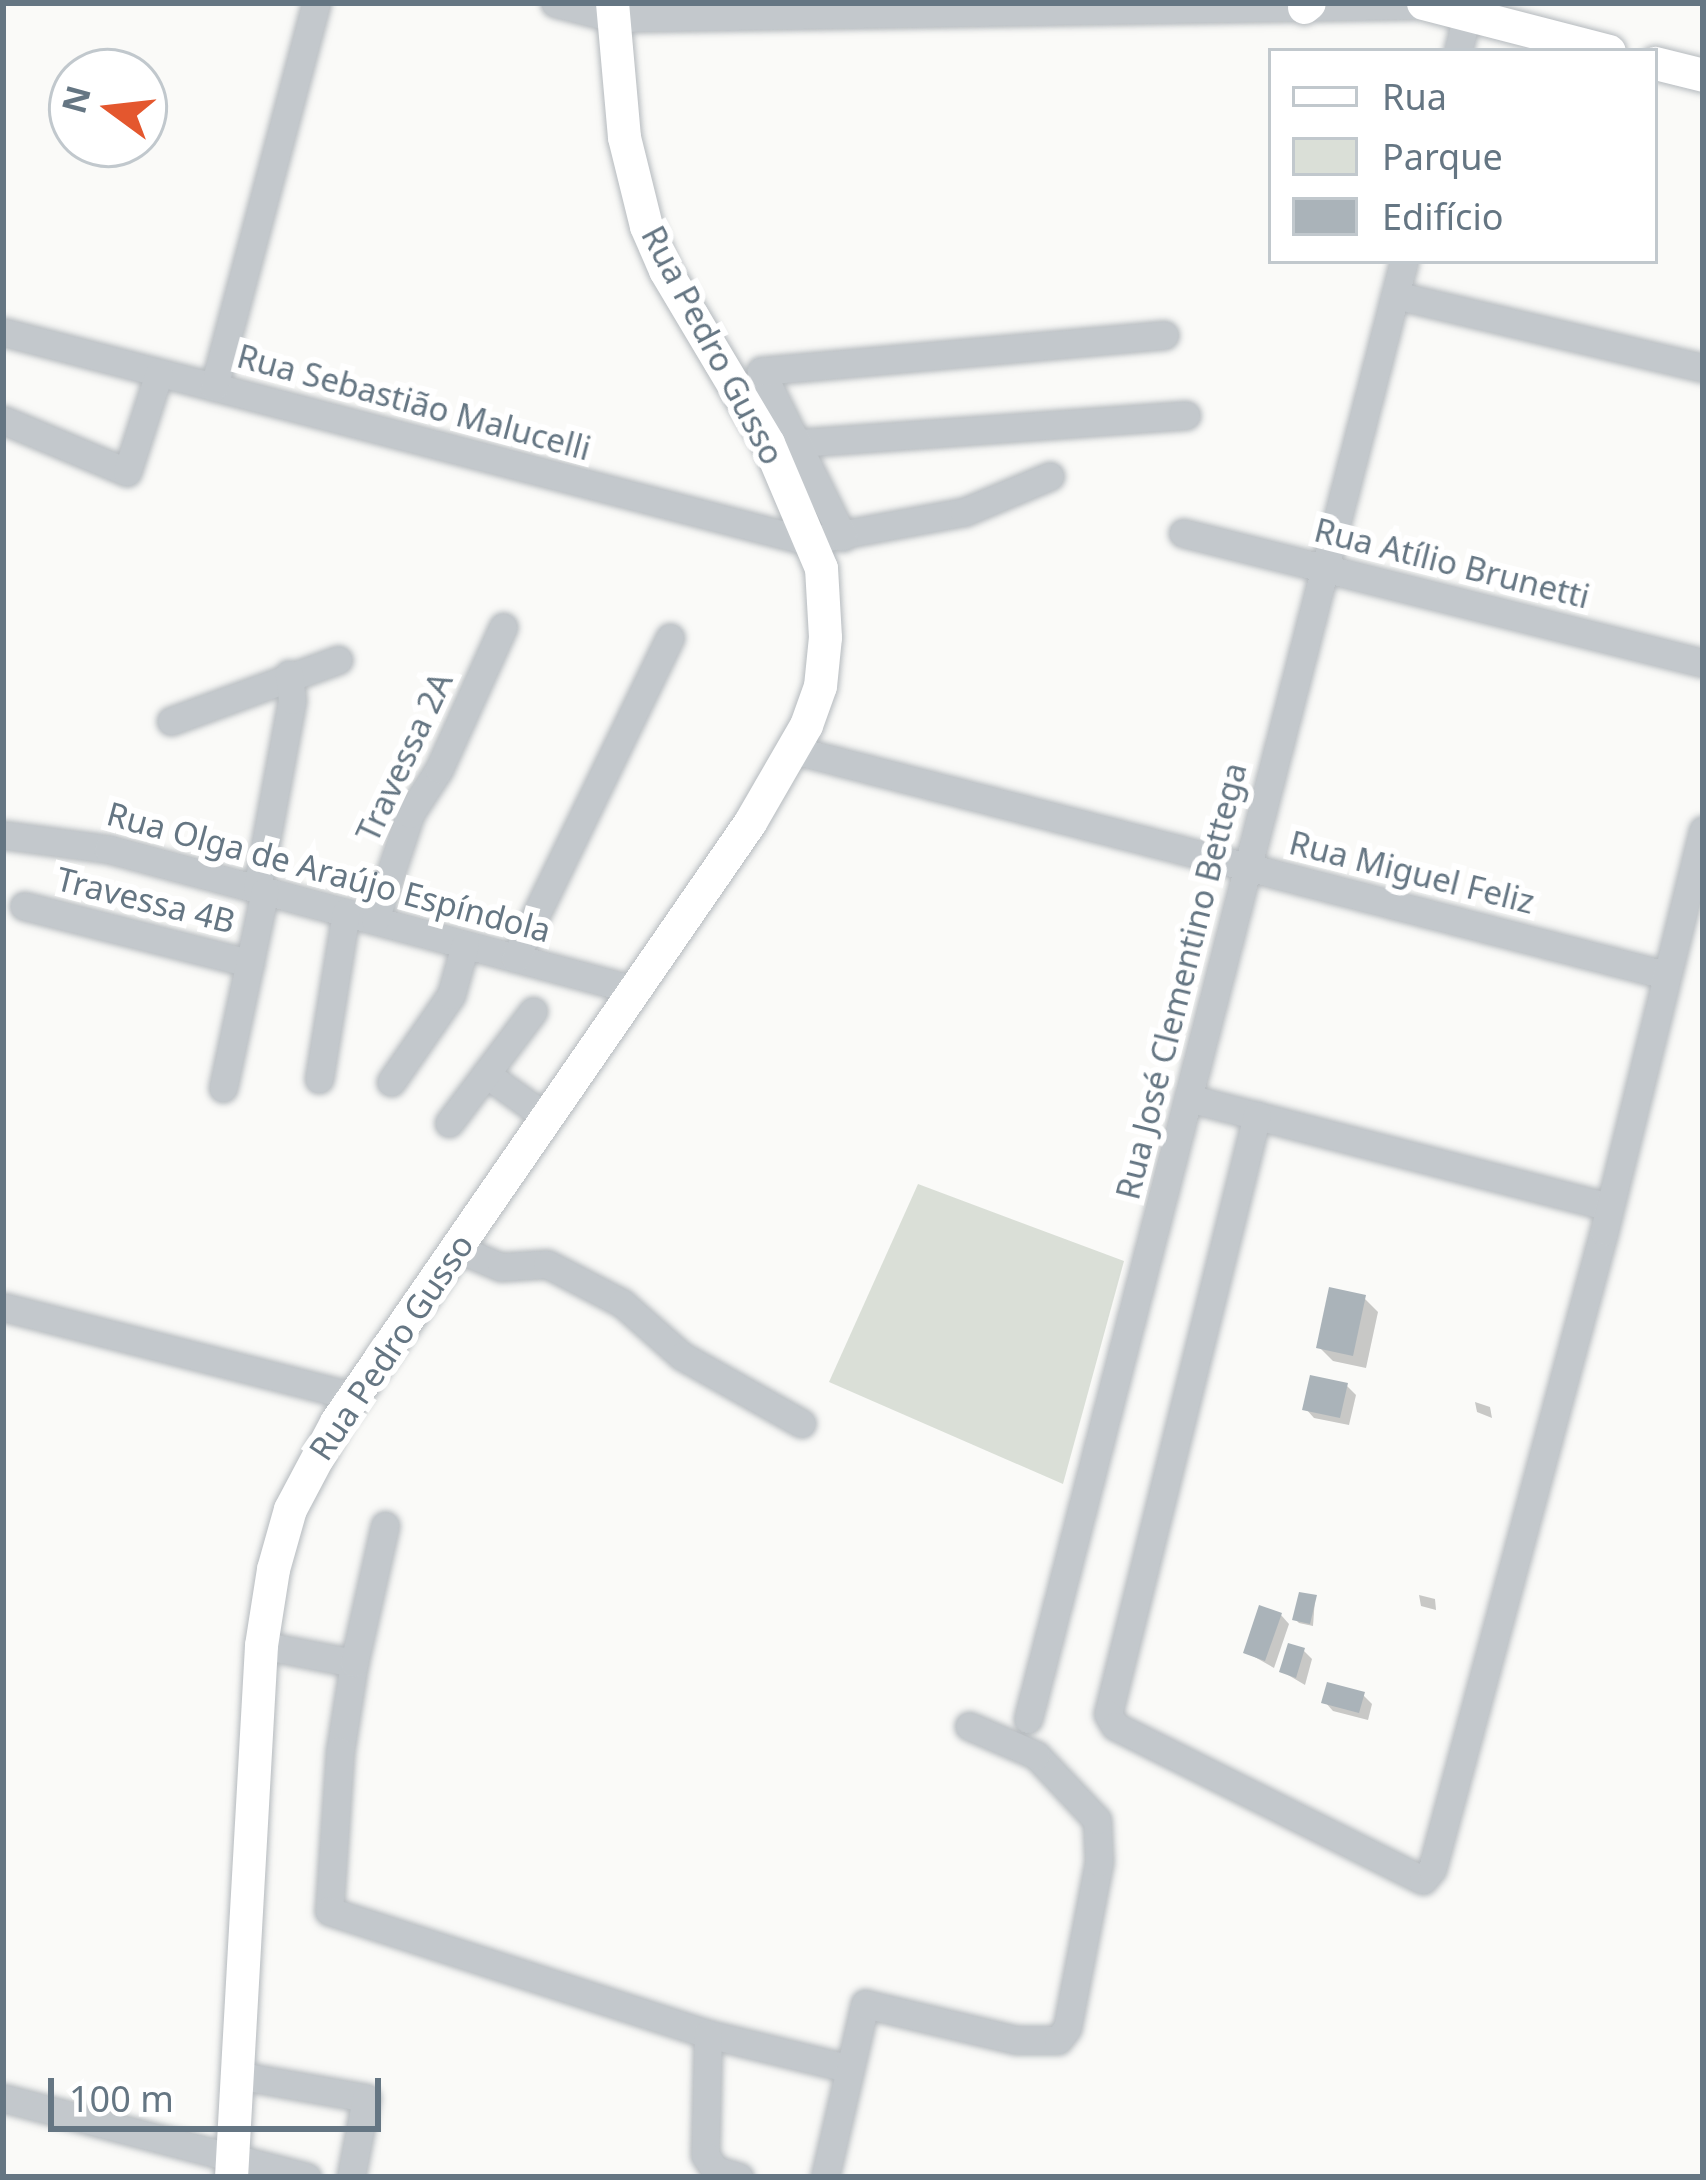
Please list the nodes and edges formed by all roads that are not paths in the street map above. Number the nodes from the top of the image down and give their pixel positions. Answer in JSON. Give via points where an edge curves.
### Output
{"nodes":[{"id":1,"x":316,"y":3,"type":"edge"},
{"id":2,"x":555,"y":3,"type":"edge"},
{"id":3,"x":1425,"y":4,"type":"edge"},
{"id":4,"x":1306,"y":5,"type":"edge"},
{"id":5,"x":1468,"y":9,"type":"edge"},
{"id":6,"x":612,"y":10,"type":"edge"},
{"id":7,"x":1459,"y":48,"type":"edge"},
{"id":8,"x":1599,"y":48,"type":"edge"},
{"id":9,"x":1658,"y":64,"type":"edge"},
{"id":10,"x":1703,"y":75,"type":"edge"},
{"id":11,"x":1403,"y":264,"type":"edge"},
{"id":12,"x":1395,"y":295,"type":"junction"},
{"id":13,"x":3,"y":332,"type":"edge"},
{"id":14,"x":1164,"y":335,"type":"dead end"},
{"id":15,"x":1703,"y":368,"type":"edge"},
{"id":16,"x":159,"y":373,"type":"junction"},
{"id":17,"x":747,"y":378,"type":"junction"},
{"id":18,"x":214,"y":387,"type":"junction"},
{"id":19,"x":1186,"y":415,"type":"dead end"},
{"id":20,"x":3,"y":420,"type":"edge"},
{"id":21,"x":798,"y":443,"type":"junction"},
{"id":22,"x":1050,"y":476,"type":"dead end"},
{"id":23,"x":1183,"y":533,"type":"dead end"},
{"id":24,"x":843,"y":537,"type":"junction"},
{"id":25,"x":807,"y":542,"type":"junction"},
{"id":26,"x":1324,"y":568,"type":"junction"},
{"id":27,"x":503,"y":627,"type":"dead end"},
{"id":28,"x":670,"y":637,"type":"dead end"},
{"id":29,"x":338,"y":660,"type":"dead end"},
{"id":30,"x":1703,"y":664,"type":"edge"},
{"id":31,"x":290,"y":674,"type":"junction"},
{"id":32,"x":171,"y":721,"type":"dead end"},
{"id":33,"x":790,"y":749,"type":"junction"},
{"id":34,"x":1703,"y":830,"type":"edge"},
{"id":35,"x":3,"y":835,"type":"edge"},
{"id":36,"x":1248,"y":867,"type":"junction"},
{"id":37,"x":261,"y":890,"type":"junction"},
{"id":38,"x":25,"y":906,"type":"dead end"},
{"id":39,"x":346,"y":913,"type":"junction"},
{"id":40,"x":375,"y":920,"type":"junction"},
{"id":41,"x":465,"y":944,"type":"junction"},
{"id":42,"x":515,"y":958,"type":"junction"},
{"id":43,"x":250,"y":963,"type":"junction"},
{"id":44,"x":1666,"y":975,"type":"junction"},
{"id":45,"x":634,"y":990,"type":"junction"},
{"id":46,"x":533,"y":1011,"type":"dead end"},
{"id":47,"x":486,"y":1074,"type":"junction"},
{"id":48,"x":319,"y":1079,"type":"dead end"},
{"id":49,"x":391,"y":1082,"type":"dead end"},
{"id":50,"x":223,"y":1088,"type":"dead end"},
{"id":51,"x":1188,"y":1098,"type":"junction"},
{"id":52,"x":1256,"y":1115,"type":"junction"},
{"id":53,"x":546,"y":1118,"type":"junction"},
{"id":54,"x":448,"y":1123,"type":"dead end"},
{"id":55,"x":1607,"y":1206,"type":"junction"},
{"id":56,"x":457,"y":1248,"type":"junction"},
{"id":57,"x":3,"y":1307,"type":"edge"},
{"id":58,"x":353,"y":1396,"type":"junction"},
{"id":59,"x":801,"y":1423,"type":"dead end"},
{"id":60,"x":385,"y":1525,"type":"dead end"},
{"id":61,"x":261,"y":1645,"type":"junction"},
{"id":62,"x":354,"y":1663,"type":"junction"},
{"id":63,"x":1028,"y":1720,"type":"dead end"},
{"id":64,"x":969,"y":1726,"type":"dead end"},
{"id":65,"x":708,"y":2034,"type":"junction"},
{"id":66,"x":848,"y":2068,"type":"junction"},
{"id":67,"x":236,"y":2075,"type":"junction"},
{"id":68,"x":3,"y":2098,"type":"edge"},
{"id":69,"x":231,"y":2167,"type":"edge"},
{"id":70,"x":307,"y":2177,"type":"edge"},
{"id":71,"x":351,"y":2177,"type":"edge"},
{"id":72,"x":739,"y":2177,"type":"edge"},
{"id":73,"x":825,"y":2177,"type":"edge"}],
"edges":[{"from":1,"to":18,"type":"street"},
{"from":2,"to":6,"type":"street"},
{"from":3,"to":4,"type":"street"},
{"from":3,"to":5,"type":"main road"},
{"from":4,"to":6,"type":"street"},
{"from":5,"to":7,"type":"street"},
{"from":5,"to":8,"type":"main road"},
{"from":6,"to":17,"type":"main road","name":"Rua Pedro Gusso","via":[[624,137],[646,226],[665,270]]},
{"from":9,"to":10,"type":"main road"},
{"from":11,"to":12,"type":"street","name":"Rua José Clementino Bettega"},
{"from":12,"to":15,"type":"street"},
{"from":12,"to":26,"type":"street","name":"Rua José Clementino Bettega"},
{"from":13,"to":16,"type":"street","name":"Rua Sebastião Malucelli"},
{"from":14,"to":17,"type":"street"},
{"from":16,"to":18,"type":"street","name":"Rua Sebastião Malucelli"},
{"from":16,"to":20,"type":"street","via":[[127,472]]},
{"from":17,"to":21,"type":"street"},
{"from":17,"to":25,"type":"main road","name":"Rua Pedro Gusso"},
{"from":18,"to":25,"type":"street","name":"Rua Sebastião Malucelli"},
{"from":19,"to":21,"type":"street"},
{"from":21,"to":24,"type":"street"},
{"from":22,"to":24,"type":"street","via":[[964,512]]},
{"from":23,"to":26,"type":"street","name":"Rua Atílio Brunetti"},
{"from":24,"to":25,"type":"street"},
{"from":25,"to":33,"type":"main road","name":"Rua Pedro Gusso"},
{"from":26,"to":30,"type":"street","name":"Rua Atílio Brunetti"},
{"from":26,"to":36,"type":"street","name":"Rua José Clementino Bettega"},
{"from":27,"to":40,"type":"street","name":"Travessa 2A","via":[[410,814]]},
{"from":28,"to":42,"type":"street"},
{"from":29,"to":31,"type":"street"},
{"from":31,"to":32,"type":"street"},
{"from":31,"to":37,"type":"street"},
{"from":33,"to":36,"type":"street","name":"Rua Miguel Feliz"},
{"from":33,"to":45,"type":"main road","name":"Rua Pedro Gusso"},
{"from":34,"to":44,"type":"street"},
{"from":35,"to":37,"type":"street","name":"Rua Olga de Araújo Espíndola","via":[[107,849]]},
{"from":36,"to":44,"type":"street","name":"Rua Miguel Feliz"},
{"from":36,"to":51,"type":"street","name":"Rua José Clementino Bettega"},
{"from":37,"to":39,"type":"street","name":"Rua Olga de Araújo Espíndola"},
{"from":37,"to":43,"type":"street"},
{"from":38,"to":43,"type":"street","name":"Travessa 4B"},
{"from":39,"to":40,"type":"street","name":"Rua Olga de Araújo Espíndola"},
{"from":39,"to":48,"type":"street"},
{"from":40,"to":41,"type":"street","name":"Rua Olga de Araújo Espíndola"},
{"from":41,"to":42,"type":"street","name":"Rua Olga de Araújo Espíndola"},
{"from":41,"to":49,"type":"street","via":[[451,994]]},
{"from":42,"to":45,"type":"street","name":"Rua Olga de Araújo Espíndola"},
{"from":43,"to":50,"type":"street"},
{"from":44,"to":55,"type":"street"},
{"from":45,"to":53,"type":"main road","name":"Rua Pedro Gusso"},
{"from":46,"to":47,"type":"street"},
{"from":47,"to":53,"type":"street"},
{"from":47,"to":54,"type":"street"},
{"from":51,"to":52,"type":"street"},
{"from":51,"to":63,"type":"street","name":"Rua José Clementino Bettega"},
{"from":52,"to":55,"type":"street"},
{"from":52,"to":55,"type":"street","via":[[1108,1714],[1115,1726],[1423,1880]]},
{"from":53,"to":56,"type":"main road","name":"Rua Pedro Gusso"},
{"from":56,"to":58,"type":"main road","name":"Rua Pedro Gusso"},
{"from":56,"to":59,"type":"street","via":[[501,1267],[548,1264],[622,1303],[682,1356]]},
{"from":57,"to":58,"type":"street"},
{"from":58,"to":61,"type":"main road","name":"Rua Pedro Gusso","via":[[290,1509]]},
{"from":60,"to":62,"type":"street"},
{"from":61,"to":62,"type":"street"},
{"from":61,"to":67,"type":"main road","name":"Rua Pedro Gusso"},
{"from":62,"to":65,"type":"street","via":[[329,1911]]},
{"from":64,"to":66,"type":"street","via":[[1036,1755],[1097,1820],[1099,1862],[1067,2028],[1058,2040],[1016,2040],[865,2004]]},
{"from":65,"to":66,"type":"street"},
{"from":65,"to":72,"type":"street","via":[[705,2155],[715,2170]]},
{"from":66,"to":73,"type":"street"},
{"from":67,"to":69,"type":"main road","name":"Rua Pedro Gusso"},
{"from":67,"to":71,"type":"street","via":[[367,2098]]},
{"from":68,"to":69,"type":"street"},
{"from":69,"to":70,"type":"street"}]}
